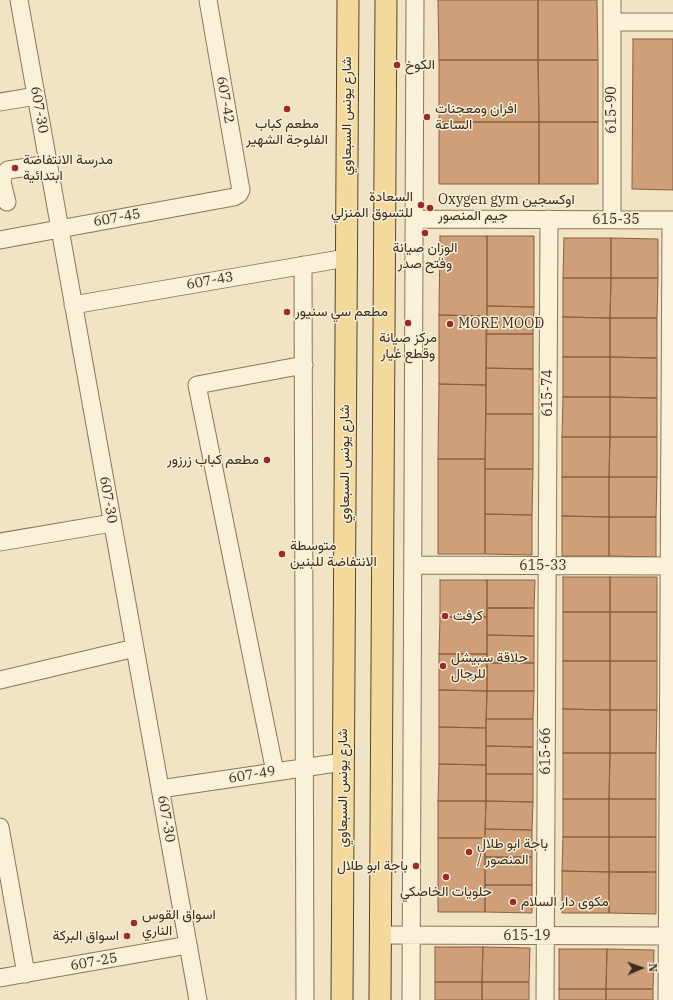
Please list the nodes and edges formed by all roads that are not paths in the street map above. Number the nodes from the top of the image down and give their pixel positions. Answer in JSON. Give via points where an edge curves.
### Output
{"nodes":[{"id":1,"x":19,"y":0,"type":"edge"},
{"id":2,"x":208,"y":0,"type":"edge"},
{"id":3,"x":348,"y":0,"type":"edge"},
{"id":4,"x":386,"y":0,"type":"edge"},
{"id":5,"x":415,"y":0,"type":"edge"},
{"id":6,"x":612,"y":0,"type":"edge"},
{"id":7,"x":612,"y":22,"type":"junction"},
{"id":8,"x":673,"y":22,"type":"edge"},
{"id":9,"x":36,"y":96,"type":"junction"},
{"id":10,"x":0,"y":102,"type":"edge"},
{"id":11,"x":48,"y":164,"type":"junction"},
{"id":12,"x":234,"y":197,"type":"joint"},
{"id":13,"x":6,"y":202,"type":"dead end"},
{"id":14,"x":414,"y":219,"type":"junction"},
{"id":15,"x":549,"y":219,"type":"junction"},
{"id":16,"x":612,"y":220,"type":"junction"},
{"id":17,"x":672,"y":220,"type":"edge"},
{"id":18,"x":60,"y":229,"type":"junction"},
{"id":19,"x":0,"y":240,"type":"edge"},
{"id":20,"x":346,"y":258,"type":"junction"},
{"id":21,"x":303,"y":265,"type":"junction"},
{"id":22,"x":74,"y":305,"type":"junction"},
{"id":23,"x":304,"y":365,"type":"junction"},
{"id":24,"x":112,"y":523,"type":"junction"},
{"id":25,"x":0,"y":542,"type":"edge"},
{"id":26,"x":413,"y":565,"type":"junction"},
{"id":27,"x":547,"y":566,"type":"junction"},
{"id":28,"x":671,"y":566,"type":"edge"},
{"id":29,"x":135,"y":648,"type":"junction"},
{"id":30,"x":0,"y":680,"type":"edge"},
{"id":31,"x":344,"y":762,"type":"junction"},
{"id":32,"x":304,"y":768,"type":"junction"},
{"id":33,"x":275,"y":772,"type":"junction"},
{"id":34,"x":160,"y":789,"type":"junction"},
{"id":35,"x":0,"y":827,"type":"edge"},
{"id":36,"x":380,"y":935,"type":"junction"},
{"id":37,"x":412,"y":935,"type":"junction"},
{"id":38,"x":545,"y":936,"type":"junction"},
{"id":39,"x":670,"y":936,"type":"edge"},
{"id":40,"x":188,"y":945,"type":"junction"},
{"id":41,"x":26,"y":974,"type":"junction"},
{"id":42,"x":0,"y":978,"type":"edge"},
{"id":43,"x":198,"y":1000,"type":"edge"},
{"id":44,"x":305,"y":1000,"type":"edge"},
{"id":45,"x":342,"y":1000,"type":"edge"},
{"id":46,"x":380,"y":1000,"type":"edge"},
{"id":47,"x":411,"y":1000,"type":"edge"},
{"id":48,"x":545,"y":1000,"type":"edge"},
{"id":49,"x":667,"y":1000,"type":"edge"}],
"edges":[{"from":1,"to":9,"type":"street","name":"607-30"},
{"from":2,"to":12,"type":"street","name":"607-42","via":[[241,190],[240,194]]},
{"from":3,"to":20,"type":"main road","name":"شارع يونس السبعاوي"},
{"from":4,"to":36,"type":"main road"},
{"from":5,"to":14,"type":"street"},
{"from":6,"to":7,"type":"street","name":"615-90"},
{"from":7,"to":8,"type":"street"},
{"from":7,"to":16,"type":"street","name":"615-90"},
{"from":9,"to":10,"type":"street"},
{"from":9,"to":11,"type":"street","name":"607-30"},
{"from":11,"to":13,"type":"street","via":[[8,170],[3,175],[2,182]]},
{"from":11,"to":18,"type":"street","name":"607-30"},
{"from":12,"to":18,"type":"street","name":"607-45"},
{"from":14,"to":15,"type":"street","name":"615-35"},
{"from":14,"to":26,"type":"street"},
{"from":15,"to":16,"type":"street","name":"615-35"},
{"from":15,"to":27,"type":"street","name":"615-74"},
{"from":16,"to":17,"type":"street","name":"615-35"},
{"from":17,"to":28,"type":"street"},
{"from":18,"to":19,"type":"street","name":"607-45"},
{"from":18,"to":22,"type":"street","name":"607-30"},
{"from":20,"to":21,"type":"street","name":"607-43"},
{"from":20,"to":31,"type":"main road","name":"شارع يونس السبعاوي"},
{"from":21,"to":22,"type":"street","name":"607-43"},
{"from":21,"to":23,"type":"street"},
{"from":22,"to":24,"type":"street","name":"607-30"},
{"from":23,"to":32,"type":"street"},
{"from":23,"to":33,"type":"street","via":[[197,386]]},
{"from":24,"to":25,"type":"street"},
{"from":24,"to":29,"type":"street","name":"607-30"},
{"from":26,"to":27,"type":"street","name":"615-33"},
{"from":26,"to":37,"type":"street"},
{"from":27,"to":28,"type":"street","name":"615-33"},
{"from":27,"to":38,"type":"street","name":"615-66"},
{"from":28,"to":39,"type":"street"},
{"from":29,"to":30,"type":"street"},
{"from":29,"to":34,"type":"street","name":"607-30"},
{"from":31,"to":32,"type":"street","name":"607-49"},
{"from":31,"to":45,"type":"main road","name":"شارع يونس السبعاوي"},
{"from":32,"to":33,"type":"street","name":"607-49"},
{"from":32,"to":44,"type":"street"},
{"from":33,"to":34,"type":"street","name":"607-49"},
{"from":34,"to":40,"type":"street","name":"607-30"},
{"from":35,"to":41,"type":"street"},
{"from":36,"to":37,"type":"street","name":"615-19"},
{"from":36,"to":46,"type":"main road"},
{"from":37,"to":38,"type":"street","name":"615-19"},
{"from":37,"to":47,"type":"street"},
{"from":38,"to":39,"type":"street","name":"615-19"},
{"from":38,"to":48,"type":"street","name":"615-66"},
{"from":39,"to":49,"type":"street"},
{"from":40,"to":41,"type":"street","name":"607-25"},
{"from":40,"to":43,"type":"street","name":"607-30"},
{"from":41,"to":42,"type":"street","name":"607-25"}]}
